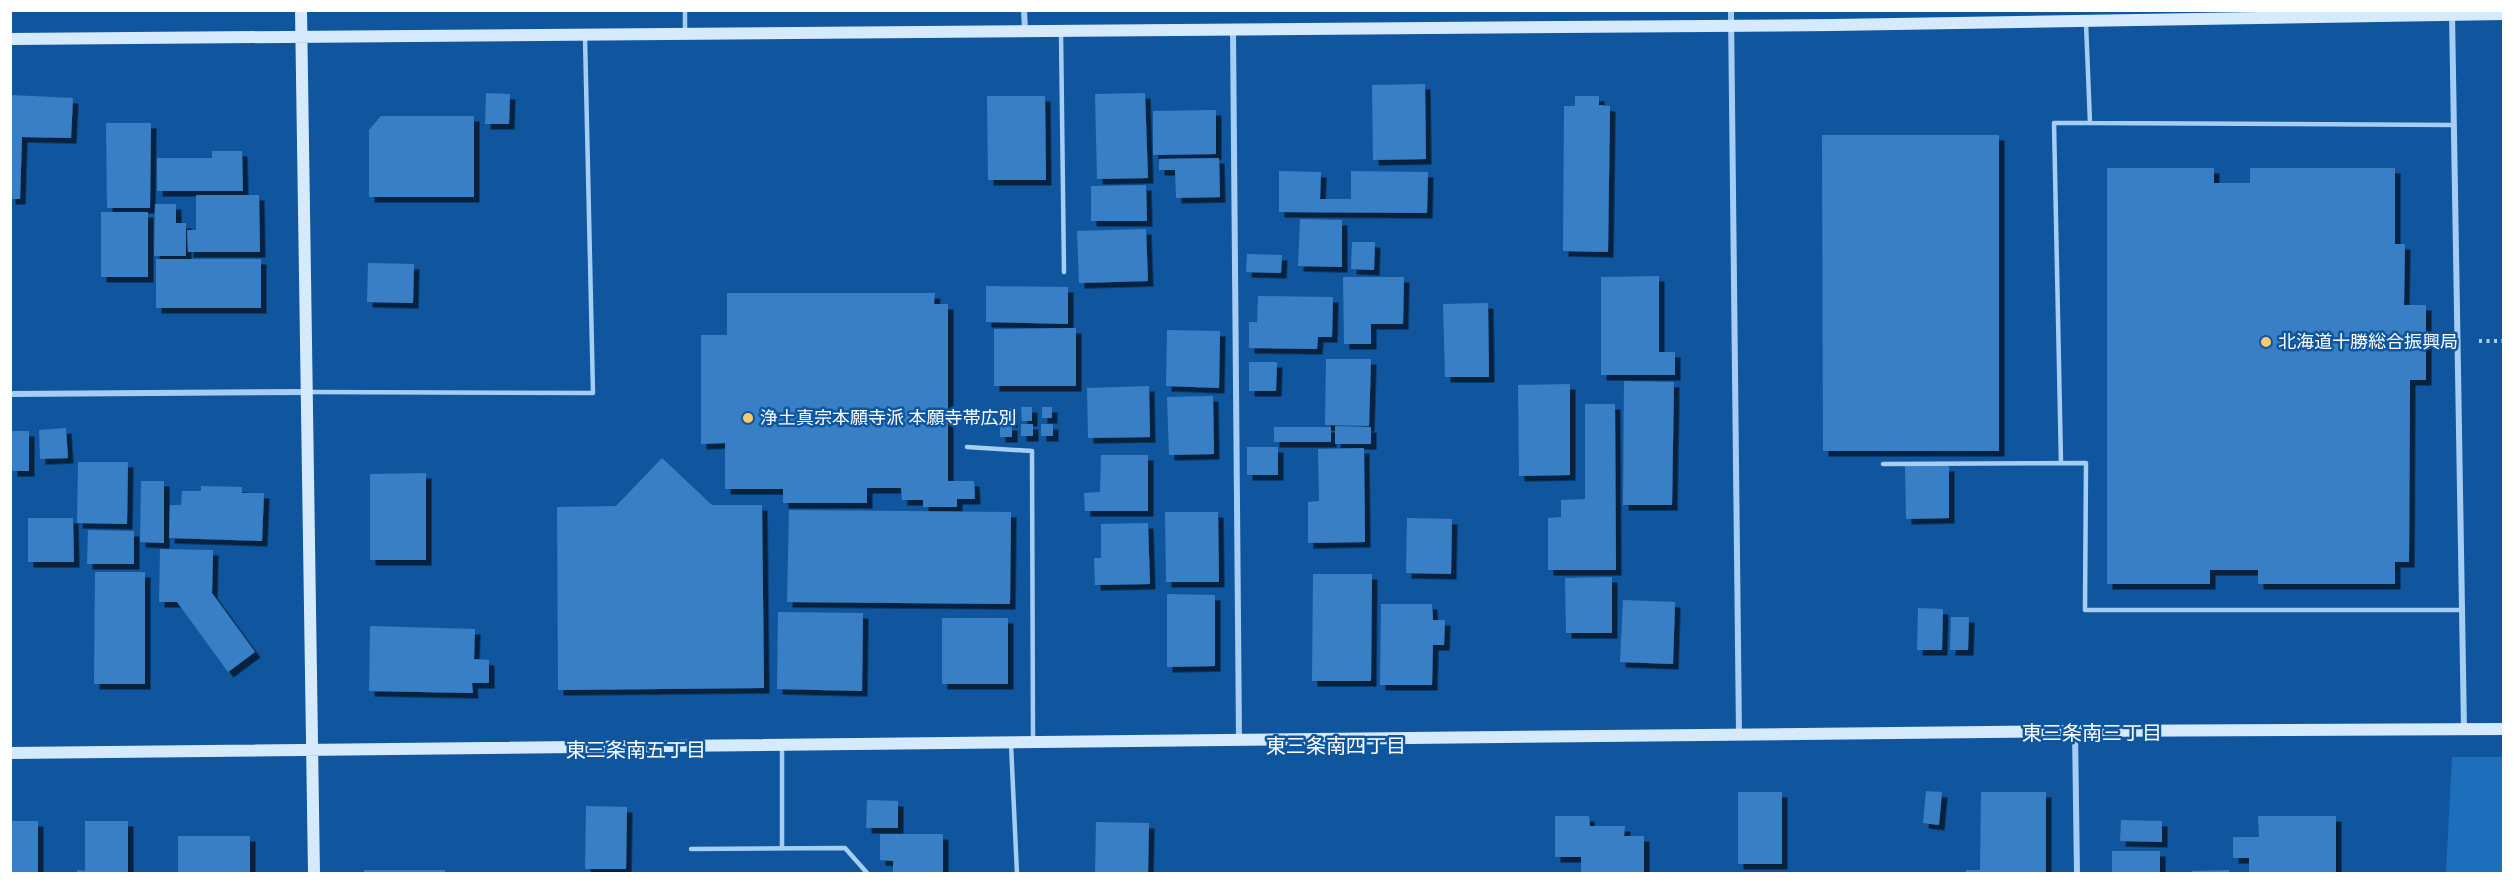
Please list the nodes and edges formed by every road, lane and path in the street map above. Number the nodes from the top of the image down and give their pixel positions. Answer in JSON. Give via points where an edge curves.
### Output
{"nodes":[{"id":1,"x":301,"y":10,"type":"edge"},
{"id":2,"x":685,"y":10,"type":"edge"},
{"id":3,"x":1024,"y":10,"type":"edge"},
{"id":4,"x":1731,"y":10,"type":"edge"},
{"id":5,"x":2452,"y":12,"type":"edge"},
{"id":6,"x":2504,"y":14,"type":"edge"},
{"id":7,"x":2086,"y":21,"type":"junction"},
{"id":8,"x":1731,"y":26,"type":"junction"},
{"id":9,"x":1233,"y":30,"type":"junction"},
{"id":10,"x":1025,"y":32,"type":"junction"},
{"id":11,"x":1061,"y":32,"type":"junction"},
{"id":12,"x":685,"y":35,"type":"junction"},
{"id":13,"x":585,"y":36,"type":"junction"},
{"id":14,"x":10,"y":39,"type":"edge"},
{"id":15,"x":302,"y":39,"type":"junction"},
{"id":16,"x":2090,"y":123,"type":"junction"},
{"id":17,"x":2454,"y":125,"type":"junction"},
{"id":18,"x":1064,"y":272,"type":"dead end"},
{"id":19,"x":307,"y":392,"type":"junction"},
{"id":20,"x":10,"y":394,"type":"edge"},
{"id":21,"x":967,"y":447,"type":"dead end"},
{"id":22,"x":2061,"y":463,"type":"junction"},
{"id":23,"x":1883,"y":464,"type":"dead end"},
{"id":24,"x":2462,"y":610,"type":"junction"},
{"id":25,"x":2464,"y":729,"type":"junction"},
{"id":26,"x":2504,"y":729,"type":"edge"},
{"id":27,"x":2075,"y":731,"type":"junction"},
{"id":28,"x":1739,"y":736,"type":"junction"},
{"id":29,"x":1239,"y":741,"type":"junction"},
{"id":30,"x":1011,"y":744,"type":"junction"},
{"id":31,"x":1033,"y":744,"type":"junction"},
{"id":32,"x":782,"y":746,"type":"junction"},
{"id":33,"x":313,"y":751,"type":"junction"},
{"id":34,"x":10,"y":753,"type":"edge"},
{"id":35,"x":782,"y":848,"type":"junction"},
{"id":36,"x":691,"y":849,"type":"dead end"},
{"id":37,"x":314,"y":873,"type":"edge"},
{"id":38,"x":868,"y":873,"type":"edge"},
{"id":39,"x":1017,"y":873,"type":"edge"},
{"id":40,"x":2077,"y":873,"type":"edge"}],
"edges":[{"from":1,"to":15,"type":"street"},
{"from":2,"to":12,"type":"lane"},
{"from":3,"to":10,"type":"street"},
{"from":4,"to":8,"type":"street"},
{"from":5,"to":6,"type":"street"},
{"from":5,"to":7,"type":"street"},
{"from":5,"to":17,"type":"street"},
{"from":7,"to":8,"type":"street"},
{"from":7,"to":16,"type":"lane"},
{"from":8,"to":9,"type":"street"},
{"from":8,"to":28,"type":"street"},
{"from":9,"to":11,"type":"street"},
{"from":9,"to":29,"type":"street"},
{"from":10,"to":11,"type":"street"},
{"from":10,"to":12,"type":"street"},
{"from":11,"to":18,"type":"lane"},
{"from":12,"to":13,"type":"street"},
{"from":13,"to":15,"type":"street"},
{"from":13,"to":19,"type":"lane","via":[[593,393]]},
{"from":14,"to":15,"type":"street"},
{"from":15,"to":19,"type":"street"},
{"from":16,"to":17,"type":"lane"},
{"from":16,"to":22,"type":"lane","via":[[2054,123]]},
{"from":17,"to":24,"type":"street"},
{"from":19,"to":20,"type":"street"},
{"from":19,"to":33,"type":"street"},
{"from":21,"to":31,"type":"lane","via":[[1032,451]]},
{"from":22,"to":23,"type":"lane"},
{"from":22,"to":24,"type":"lane","via":[[2086,463],[2085,610]]},
{"from":24,"to":25,"type":"street"},
{"from":25,"to":26,"type":"street"},
{"from":25,"to":27,"type":"street"},
{"from":27,"to":28,"type":"street"},
{"from":27,"to":40,"type":"street"},
{"from":28,"to":29,"type":"street"},
{"from":29,"to":31,"type":"street"},
{"from":30,"to":31,"type":"street"},
{"from":30,"to":32,"type":"street"},
{"from":30,"to":39,"type":"lane"},
{"from":32,"to":33,"type":"street"},
{"from":32,"to":35,"type":"lane"},
{"from":33,"to":34,"type":"street"},
{"from":33,"to":37,"type":"street"},
{"from":35,"to":36,"type":"lane"},
{"from":35,"to":38,"type":"lane","via":[[845,848]]}]}
